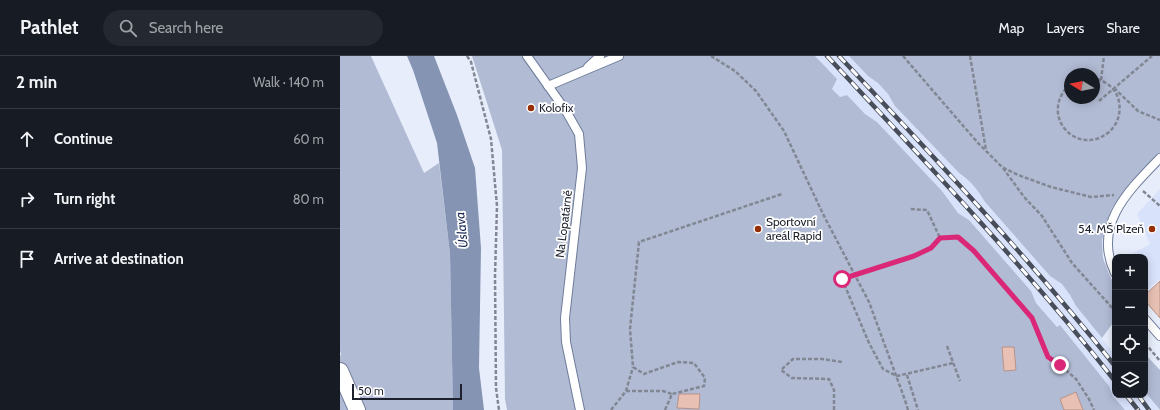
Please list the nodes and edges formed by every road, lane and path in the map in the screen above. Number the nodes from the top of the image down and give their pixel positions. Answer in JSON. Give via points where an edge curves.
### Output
{"nodes":[{"id":1,"x":467,"y":56,"type":"edge"},
{"id":2,"x":527,"y":56,"type":"edge"},
{"id":3,"x":600,"y":56,"type":"edge"},
{"id":4,"x":619,"y":56,"type":"edge"},
{"id":5,"x":711,"y":56,"type":"edge"},
{"id":6,"x":903,"y":56,"type":"edge"},
{"id":7,"x":970,"y":56,"type":"edge"},
{"id":8,"x":1104,"y":56,"type":"edge"},
{"id":9,"x":1152,"y":56,"type":"edge"},
{"id":10,"x":583,"y":71,"type":"junction"},
{"id":11,"x":1101,"y":80,"type":"joint"},
{"id":12,"x":548,"y":86,"type":"junction"},
{"id":13,"x":1114,"y":89,"type":"junction"},
{"id":14,"x":1064,"y":90,"type":"edge"},
{"id":15,"x":1100,"y":100,"type":"edge"},
{"id":16,"x":1160,"y":120,"type":"edge"},
{"id":17,"x":986,"y":151,"type":"junction"},
{"id":18,"x":1160,"y":158,"type":"edge"},
{"id":19,"x":1002,"y":167,"type":"junction"},
{"id":20,"x":1135,"y":184,"type":"junction"},
{"id":21,"x":782,"y":194,"type":"dead end"},
{"id":22,"x":1126,"y":194,"type":"junction"},
{"id":23,"x":1160,"y":206,"type":"edge"},
{"id":24,"x":910,"y":209,"type":"dead end"},
{"id":25,"x":940,"y":238,"type":"junction"},
{"id":26,"x":1112,"y":265,"type":"edge"},
{"id":27,"x":855,"y":275,"type":"junction"},
{"id":28,"x":842,"y":279,"type":"junction"},
{"id":29,"x":837,"y":280,"type":"dead end"},
{"id":30,"x":1112,"y":308,"type":"edge"},
{"id":31,"x":1148,"y":322,"type":"edge"},
{"id":32,"x":1160,"y":336,"type":"edge"},
{"id":33,"x":947,"y":346,"type":"dead end"},
{"id":34,"x":1148,"y":347,"type":"edge"},
{"id":35,"x":1160,"y":361,"type":"edge"},
{"id":36,"x":842,"y":362,"type":"dead end"},
{"id":37,"x":953,"y":363,"type":"junction"},
{"id":38,"x":633,"y":367,"type":"junction"},
{"id":39,"x":340,"y":372,"type":"edge"},
{"id":40,"x":907,"y":375,"type":"junction"},
{"id":41,"x":897,"y":376,"type":"junction"},
{"id":42,"x":960,"y":381,"type":"dead end"},
{"id":43,"x":626,"y":391,"type":"junction"},
{"id":44,"x":672,"y":394,"type":"junction"},
{"id":45,"x":357,"y":410,"type":"edge"},
{"id":46,"x":499,"y":410,"type":"edge"},
{"id":47,"x":580,"y":410,"type":"edge"},
{"id":48,"x":611,"y":410,"type":"edge"},
{"id":49,"x":665,"y":410,"type":"edge"},
{"id":50,"x":834,"y":410,"type":"edge"},
{"id":51,"x":908,"y":410,"type":"edge"},
{"id":52,"x":918,"y":410,"type":"edge"},
{"id":53,"x":1094,"y":410,"type":"edge"}],
"edges":[{"from":1,"to":46,"type":"path","via":[[471,62],[489,131],[497,206],[496,388]]},
{"from":2,"to":12,"type":"lane","name":"Na Lopatárně"},
{"from":3,"to":10,"type":"lane"},
{"from":4,"to":10,"type":"lane"},
{"from":5,"to":27,"type":"path","via":[[735,71],[756,91],[784,131]]},
{"from":6,"to":17,"type":"path"},
{"from":7,"to":17,"type":"path"},
{"from":8,"to":11,"type":"path"},
{"from":9,"to":13,"type":"path"},
{"from":10,"to":12,"type":"lane"},
{"from":11,"to":13,"type":"path"},
{"from":12,"to":47,"type":"lane","name":"Na Lopatárně","via":[[566,111],[580,138],[582,168],[565,318],[566,342]]},
{"from":13,"to":14,"type":"path","via":[[1120,109],[1118,120],[1105,136],[1095,140],[1074,137],[1060,121],[1057,111],[1058,100]]},
{"from":13,"to":15,"type":"path"},
{"from":13,"to":16,"type":"path","via":[[1138,111]]},
{"from":17,"to":19,"type":"path"},
{"from":18,"to":20,"type":"lane"},
{"from":19,"to":22,"type":"path","via":[[1051,187],[1090,197]]},
{"from":19,"to":30,"type":"path","via":[[1042,216],[1072,263]]},
{"from":20,"to":22,"type":"lane"},
{"from":20,"to":23,"type":"path"},
{"from":21,"to":38,"type":"path","via":[[639,242],[630,329]]},
{"from":22,"to":26,"type":"lane","via":[[1112,220],[1107,240]]},
{"from":24,"to":25,"type":"path","via":[[927,210]]},
{"from":25,"to":27,"type":"path","via":[[931,248],[914,256]]},
{"from":25,"to":53,"type":"path","via":[[958,237],[974,251],[1032,318],[1048,357],[1076,379]]},
{"from":27,"to":28,"type":"path"},
{"from":27,"to":41,"type":"path","via":[[870,302]]},
{"from":28,"to":29,"type":"path"},
{"from":28,"to":41,"type":"path","via":[[883,369]]},
{"from":31,"to":32,"type":"lane"},
{"from":33,"to":37,"type":"path"},
{"from":34,"to":35,"type":"path"},
{"from":36,"to":50,"type":"path","via":[[793,359],[781,370],[792,378],[829,380],[834,390]]},
{"from":37,"to":40,"type":"path"},
{"from":37,"to":42,"type":"path"},
{"from":38,"to":43,"type":"path"},
{"from":38,"to":44,"type":"path","via":[[644,374],[678,362],[694,364],[705,378],[704,386]]},
{"from":39,"to":45,"type":"street"},
{"from":40,"to":41,"type":"path"},
{"from":40,"to":52,"type":"path"},
{"from":41,"to":51,"type":"path"},
{"from":43,"to":44,"type":"path","via":[[664,391]]},
{"from":43,"to":48,"type":"path"},
{"from":44,"to":49,"type":"path"}]}
